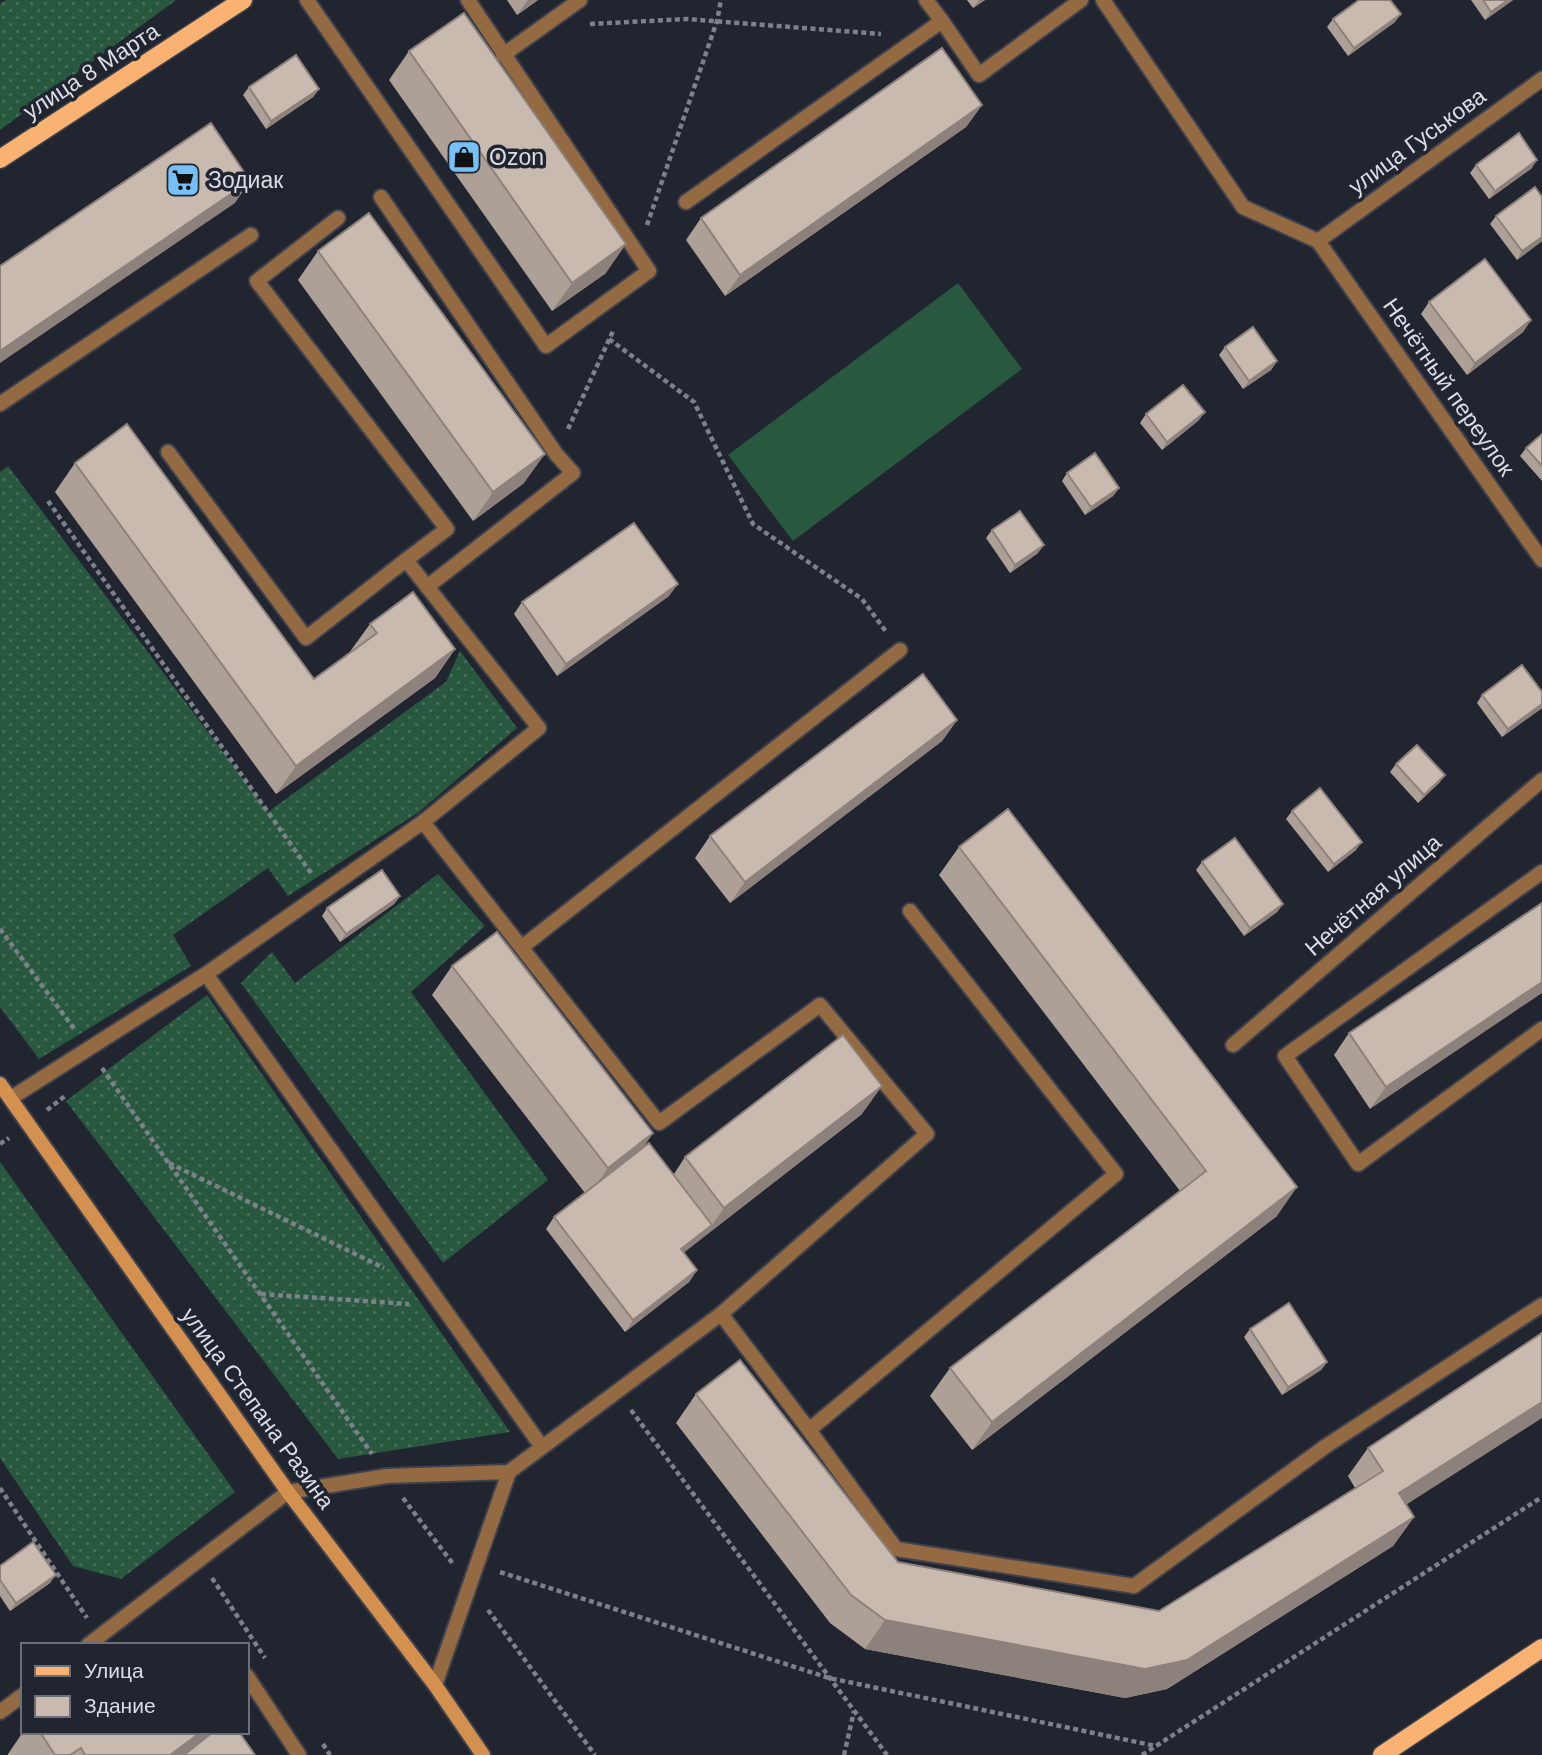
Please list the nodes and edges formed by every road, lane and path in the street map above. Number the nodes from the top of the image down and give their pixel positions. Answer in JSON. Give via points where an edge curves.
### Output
{"nodes":[{"id":1,"x":243,"y":0,"type":"edge"},
{"id":2,"x":307,"y":0,"type":"edge"},
{"id":3,"x":468,"y":0,"type":"edge"},
{"id":4,"x":580,"y":0,"type":"edge"},
{"id":5,"x":721,"y":0,"type":"edge"},
{"id":6,"x":926,"y":0,"type":"edge"},
{"id":7,"x":1081,"y":0,"type":"edge"},
{"id":8,"x":1103,"y":0,"type":"edge"},
{"id":9,"x":717,"y":21,"type":"junction"},
{"id":10,"x":942,"y":21,"type":"junction"},
{"id":11,"x":543,"y":26,"type":"junction"},
{"id":12,"x":919,"y":37,"type":"junction"},
{"id":13,"x":503,"y":55,"type":"junction"},
{"id":14,"x":1542,"y":79,"type":"edge"},
{"id":15,"x":0,"y":159,"type":"edge"},
{"id":16,"x":381,"y":197,"type":"dead end"},
{"id":17,"x":686,"y":202,"type":"dead end"},
{"id":18,"x":338,"y":218,"type":"dead end"},
{"id":19,"x":250,"y":235,"type":"dead end"},
{"id":20,"x":1318,"y":241,"type":"junction"},
{"id":21,"x":637,"y":254,"type":"junction"},
{"id":22,"x":614,"y":327,"type":"dead end"},
{"id":23,"x":609,"y":339,"type":"junction"},
{"id":24,"x":0,"y":404,"type":"edge"},
{"id":25,"x":168,"y":452,"type":"dead end"},
{"id":26,"x":556,"y":454,"type":"junction"},
{"id":27,"x":48,"y":501,"type":"dead end"},
{"id":28,"x":1542,"y":560,"type":"edge"},
{"id":29,"x":406,"y":561,"type":"junction"},
{"id":30,"x":427,"y":587,"type":"junction"},
{"id":31,"x":900,"y":650,"type":"joint"},
{"id":32,"x":1542,"y":780,"type":"edge"},
{"id":33,"x":423,"y":822,"type":"junction"},
{"id":34,"x":1542,"y":872,"type":"edge"},
{"id":35,"x":324,"y":891,"type":"junction"},
{"id":36,"x":910,"y":911,"type":"dead end"},
{"id":37,"x":0,"y":929,"type":"edge"},
{"id":38,"x":522,"y":947,"type":"junction"},
{"id":39,"x":206,"y":974,"type":"junction"},
{"id":40,"x":1542,"y":1029,"type":"edge"},
{"id":41,"x":1233,"y":1045,"type":"dead end"},
{"id":42,"x":89,"y":1049,"type":"junction"},
{"id":43,"x":102,"y":1068,"type":"junction"},
{"id":44,"x":92,"y":1076,"type":"dead end"},
{"id":45,"x":0,"y":1084,"type":"edge"},
{"id":46,"x":71,"y":1092,"type":"dead end"},
{"id":47,"x":11,"y":1098,"type":"junction"},
{"id":48,"x":29,"y":1123,"type":"junction"},
{"id":49,"x":0,"y":1144,"type":"edge"},
{"id":50,"x":168,"y":1163,"type":"junction"},
{"id":51,"x":432,"y":1292,"type":"junction"},
{"id":52,"x":260,"y":1294,"type":"junction"},
{"id":53,"x":1542,"y":1304,"type":"edge"},
{"id":54,"x":442,"y":1306,"type":"junction"},
{"id":55,"x":721,"y":1314,"type":"junction"},
{"id":56,"x":617,"y":1392,"type":"junction"},
{"id":57,"x":810,"y":1430,"type":"junction"},
{"id":58,"x":542,"y":1447,"type":"junction"},
{"id":59,"x":509,"y":1472,"type":"junction"},
{"id":60,"x":387,"y":1476,"type":"junction"},
{"id":61,"x":0,"y":1488,"type":"edge"},
{"id":62,"x":288,"y":1492,"type":"junction"},
{"id":63,"x":1542,"y":1497,"type":"edge"},
{"id":64,"x":446,"y":1554,"type":"junction"},
{"id":65,"x":477,"y":1564,"type":"junction"},
{"id":66,"x":470,"y":1585,"type":"junction"},
{"id":67,"x":98,"y":1642,"type":"edge"},
{"id":68,"x":1542,"y":1648,"type":"edge"},
{"id":69,"x":248,"y":1678,"type":"edge"},
{"id":70,"x":829,"y":1678,"type":"junction"},
{"id":71,"x":435,"y":1685,"type":"junction"},
{"id":72,"x":21,"y":1696,"type":"edge"},
{"id":73,"x":854,"y":1711,"type":"junction"},
{"id":74,"x":0,"y":1712,"type":"edge"},
{"id":75,"x":1156,"y":1746,"type":"junction"},
{"id":76,"x":299,"y":1755,"type":"edge"},
{"id":77,"x":483,"y":1755,"type":"edge"},
{"id":78,"x":595,"y":1755,"type":"edge"},
{"id":79,"x":844,"y":1755,"type":"edge"},
{"id":80,"x":887,"y":1755,"type":"edge"},
{"id":81,"x":1142,"y":1755,"type":"edge"},
{"id":82,"x":1382,"y":1755,"type":"edge"}],
"edges":[{"from":1,"to":15,"type":"main road","name":"улица 8 Марта"},
{"from":2,"to":21,"type":"street","via":[[546,345],[649,271]]},
{"from":3,"to":13,"type":"street"},
{"from":4,"to":11,"type":"street"},
{"from":5,"to":9,"type":"path"},
{"from":6,"to":10,"type":"street"},
{"from":7,"to":10,"type":"street","via":[[979,75]]},
{"from":8,"to":20,"type":"street","via":[[1243,207]]},
{"from":9,"to":11,"type":"path"},
{"from":9,"to":12,"type":"path"},
{"from":9,"to":21,"type":"path"},
{"from":10,"to":12,"type":"street"},
{"from":11,"to":13,"type":"street"},
{"from":12,"to":17,"type":"street"},
{"from":13,"to":21,"type":"street"},
{"from":14,"to":20,"type":"street","name":"улица Гуськова"},
{"from":16,"to":26,"type":"street"},
{"from":18,"to":29,"type":"street","via":[[257,281],[447,529]]},
{"from":19,"to":24,"type":"street"},
{"from":20,"to":28,"type":"street","name":"Нечётный переулок"},
{"from":22,"to":23,"type":"path"},
{"from":23,"to":26,"type":"path"},
{"from":23,"to":31,"type":"path","via":[[694,402],[753,524],[862,599]]},
{"from":25,"to":29,"type":"street","via":[[306,638]]},
{"from":26,"to":30,"type":"street","via":[[573,473]]},
{"from":27,"to":35,"type":"path"},
{"from":29,"to":30,"type":"street"},
{"from":30,"to":33,"type":"street","via":[[539,728]]},
{"from":31,"to":38,"type":"street"},
{"from":32,"to":41,"type":"street","name":"Нечётная улица"},
{"from":33,"to":35,"type":"street"},
{"from":33,"to":38,"type":"street"},
{"from":34,"to":40,"type":"street","via":[[1285,1056],[1358,1164]]},
{"from":35,"to":39,"type":"street"},
{"from":36,"to":57,"type":"street","via":[[1116,1174]]},
{"from":37,"to":42,"type":"path"},
{"from":38,"to":55,"type":"street","via":[[659,1123],[820,1004],[927,1134]]},
{"from":39,"to":42,"type":"street"},
{"from":39,"to":51,"type":"street"},
{"from":42,"to":43,"type":"path"},
{"from":42,"to":47,"type":"street"},
{"from":43,"to":44,"type":"path"},
{"from":43,"to":50,"type":"path"},
{"from":45,"to":47,"type":"main road","name":"улица Степана Разина"},
{"from":46,"to":48,"type":"path"},
{"from":47,"to":48,"type":"main road","name":"улица Степана Разина"},
{"from":48,"to":49,"type":"path"},
{"from":48,"to":62,"type":"main road","name":"улица Степана Разина"},
{"from":50,"to":51,"type":"path"},
{"from":50,"to":52,"type":"path"},
{"from":51,"to":54,"type":"street"},
{"from":52,"to":54,"type":"path"},
{"from":52,"to":60,"type":"path"},
{"from":53,"to":57,"type":"street","via":[[1326,1446],[1134,1586],[896,1549]]},
{"from":54,"to":58,"type":"street"},
{"from":55,"to":56,"type":"street"},
{"from":55,"to":57,"type":"street"},
{"from":56,"to":58,"type":"street"},
{"from":56,"to":70,"type":"path"},
{"from":58,"to":59,"type":"street"},
{"from":59,"to":60,"type":"street"},
{"from":59,"to":65,"type":"street"},
{"from":60,"to":62,"type":"street"},
{"from":60,"to":64,"type":"path"},
{"from":61,"to":67,"type":"path"},
{"from":62,"to":67,"type":"street"},
{"from":62,"to":71,"type":"main road","name":"улица Степана Разина"},
{"from":63,"to":75,"type":"path"},
{"from":64,"to":65,"type":"path"},
{"from":64,"to":66,"type":"path"},
{"from":65,"to":66,"type":"street"},
{"from":65,"to":70,"type":"path"},
{"from":66,"to":71,"type":"street"},
{"from":66,"to":78,"type":"path"},
{"from":68,"to":82,"type":"main road"},
{"from":69,"to":76,"type":"street"},
{"from":70,"to":73,"type":"path"},
{"from":70,"to":75,"type":"path"},
{"from":71,"to":77,"type":"main road","name":"улица Степана Разина"},
{"from":72,"to":74,"type":"street"},
{"from":73,"to":79,"type":"path"},
{"from":73,"to":80,"type":"path"},
{"from":75,"to":81,"type":"path"}]}
